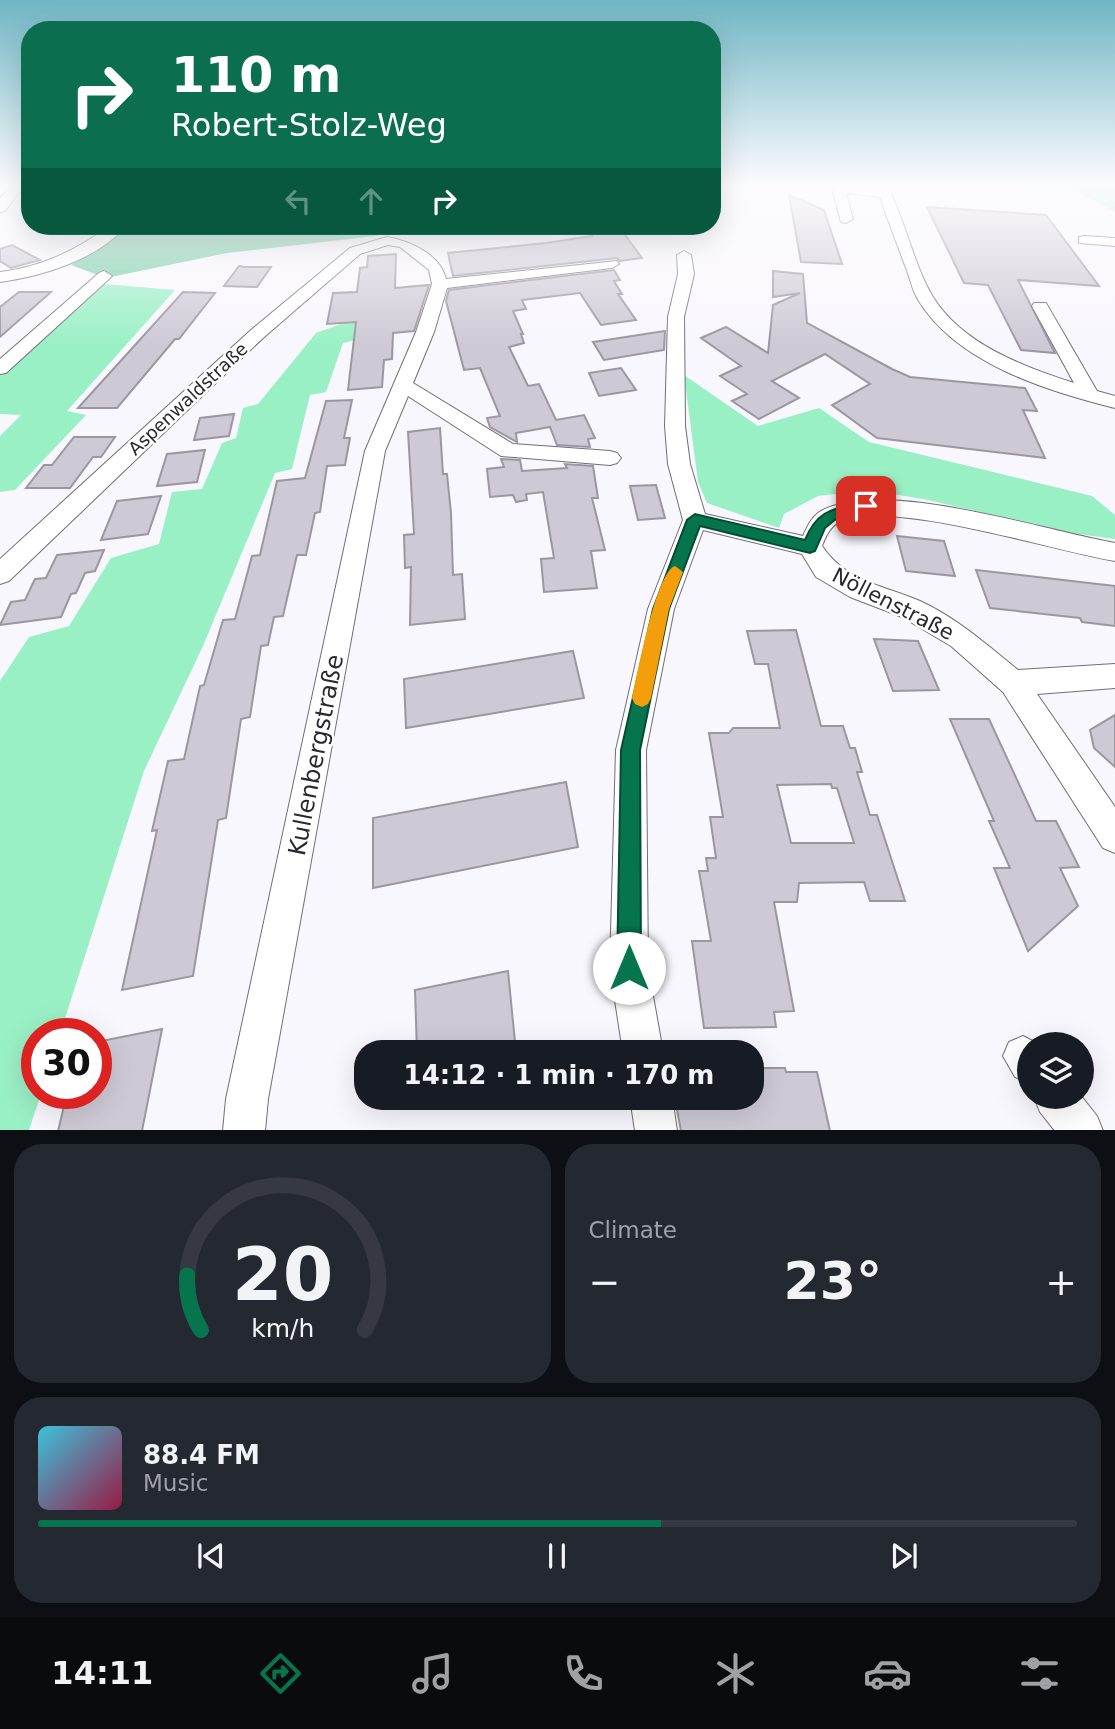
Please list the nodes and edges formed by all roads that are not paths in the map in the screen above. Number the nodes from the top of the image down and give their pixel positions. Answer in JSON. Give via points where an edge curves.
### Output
{"nodes":[{"id":1,"x":102,"y":238,"type":"edge"},
{"id":2,"x":901,"y":238,"type":"edge"},
{"id":3,"x":1084,"y":240,"type":"dead end"},
{"id":4,"x":1115,"y":242,"type":"edge"},
{"id":5,"x":684,"y":255,"type":"dead end"},
{"id":6,"x":612,"y":264,"type":"dead end"},
{"id":7,"x":0,"y":276,"type":"edge"},
{"id":8,"x":104,"y":276,"type":"dead end"},
{"id":9,"x":440,"y":284,"type":"junction"},
{"id":10,"x":1040,"y":306,"type":"dead end"},
{"id":11,"x":0,"y":369,"type":"edge"},
{"id":12,"x":404,"y":384,"type":"junction"},
{"id":13,"x":1090,"y":395,"type":"junction"},
{"id":14,"x":1115,"y":402,"type":"edge"},
{"id":15,"x":610,"y":458,"type":"dead end"},
{"id":16,"x":695,"y":520,"type":"junction"},
{"id":17,"x":810,"y":547,"type":"junction"},
{"id":18,"x":1115,"y":552,"type":"edge"},
{"id":19,"x":0,"y":574,"type":"edge"},
{"id":20,"x":1115,"y":676,"type":"edge"},
{"id":21,"x":1013,"y":683,"type":"junction"},
{"id":22,"x":1115,"y":836,"type":"edge"},
{"id":23,"x":641,"y":1040,"type":"edge"},
{"id":24,"x":1065,"y":1109,"type":"edge"},
{"id":25,"x":652,"y":1110,"type":"edge"},
{"id":26,"x":244,"y":1130,"type":"edge"},
{"id":27,"x":656,"y":1130,"type":"edge"},
{"id":28,"x":1082,"y":1130,"type":"edge"}],
"edges":[{"from":1,"to":7,"type":"street","via":[[48,268]]},
{"from":2,"to":13,"type":"street","via":[[924,295],[942,319],[1011,366]]},
{"from":3,"to":4,"type":"street"},
{"from":5,"to":16,"type":"street","via":[[686,274],[676,317],[675,426]]},
{"from":6,"to":9,"type":"street"},
{"from":8,"to":11,"type":"street"},
{"from":9,"to":12,"type":"street","name":"Kullenbergstraße"},
{"from":9,"to":19,"type":"street","name":"Aspenwaldstraße","via":[[436,268],[404,244],[387,241],[355,251]]},
{"from":10,"to":13,"type":"street"},
{"from":12,"to":15,"type":"street","via":[[508,451]]},
{"from":12,"to":26,"type":"street","name":"Kullenbergstraße","via":[[375,451]]},
{"from":13,"to":14,"type":"street"},
{"from":16,"to":17,"type":"street"},
{"from":16,"to":23,"type":"street","via":[[661,609],[631,750],[629,968]]},
{"from":17,"to":18,"type":"street","via":[[819,525],[831,515],[866,506],[903,509]]},
{"from":17,"to":21,"type":"street","name":"Nöllenstraße","via":[[825,570],[859,590],[911,609],[960,638]]},
{"from":20,"to":21,"type":"street"},
{"from":21,"to":22,"type":"street","name":"Nöllenstraße"},
{"from":24,"to":28,"type":"street"},
{"from":25,"to":27,"type":"street"}]}
